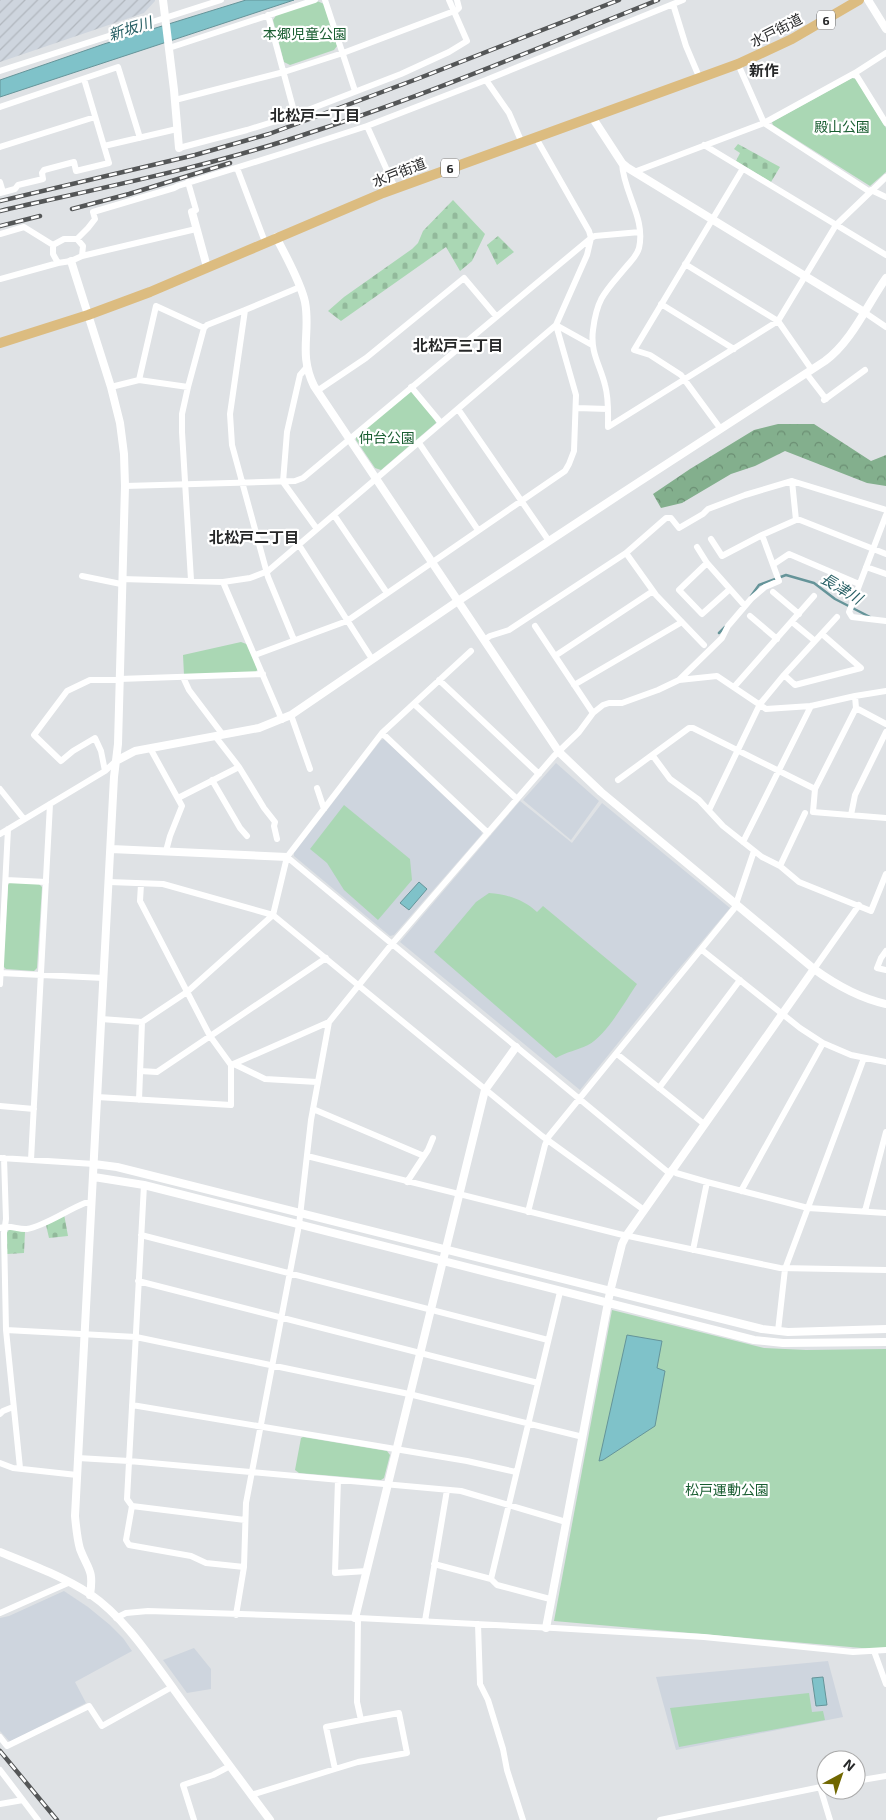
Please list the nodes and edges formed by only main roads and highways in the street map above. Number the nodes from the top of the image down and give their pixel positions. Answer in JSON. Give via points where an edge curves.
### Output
{"nodes":[{"id":1,"x":859,"y":0,"type":"edge"},
{"id":2,"x":0,"y":343,"type":"edge"}],
"edges":[{"from":1,"to":2,"type":"highway","name":"水戸街道","number":"6","via":[[792,39],[738,64],[395,188],[150,292]]}]}
